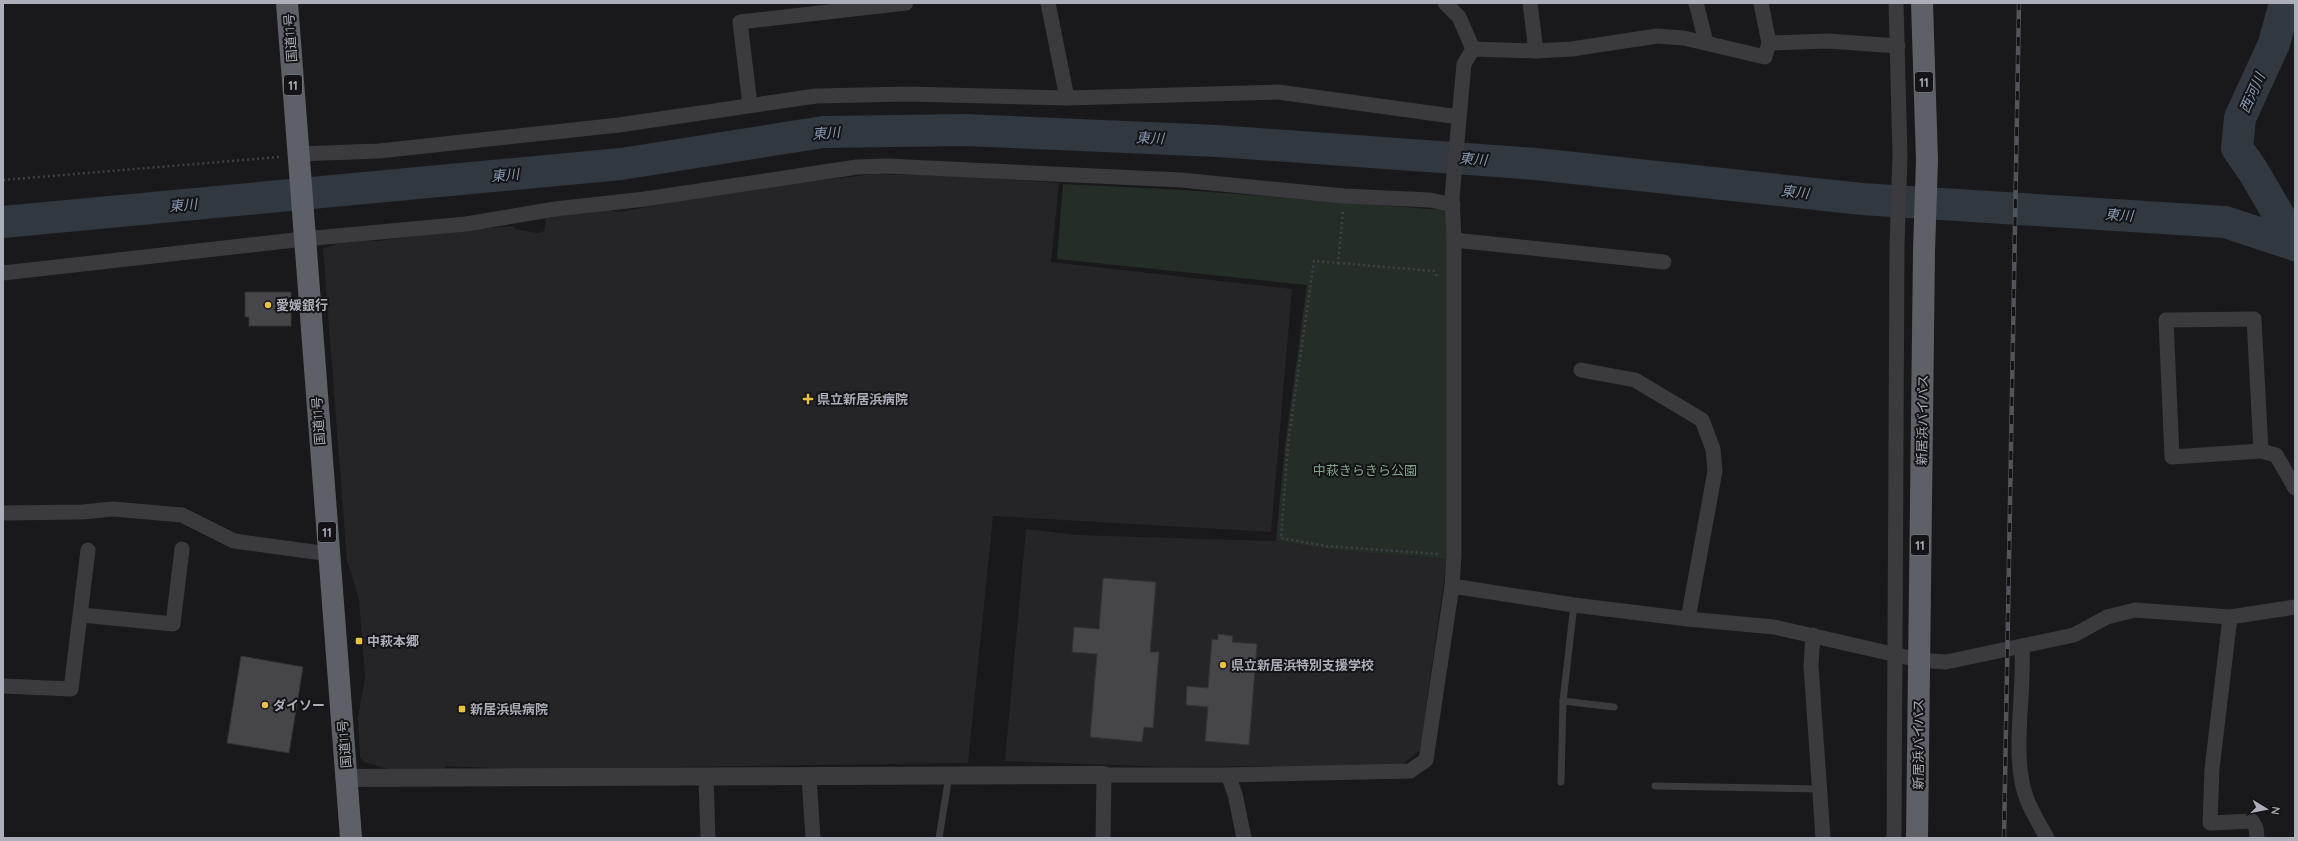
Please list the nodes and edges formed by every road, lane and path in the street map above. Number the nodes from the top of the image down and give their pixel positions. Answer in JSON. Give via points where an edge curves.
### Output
{"nodes":[{"id":1,"x":287,"y":3,"type":"edge"},
{"id":2,"x":906,"y":3,"type":"edge"},
{"id":3,"x":1048,"y":3,"type":"edge"},
{"id":4,"x":1445,"y":3,"type":"edge"},
{"id":5,"x":1530,"y":3,"type":"edge"},
{"id":6,"x":1696,"y":3,"type":"edge"},
{"id":7,"x":1761,"y":3,"type":"edge"},
{"id":8,"x":1896,"y":3,"type":"edge"},
{"id":9,"x":1922,"y":3,"type":"edge"},
{"id":10,"x":1706,"y":42,"type":"junction"},
{"id":11,"x":1768,"y":43,"type":"junction"},
{"id":12,"x":1898,"y":46,"type":"junction"},
{"id":13,"x":1473,"y":49,"type":"junction"},
{"id":14,"x":1536,"y":51,"type":"junction"},
{"id":15,"x":1067,"y":98,"type":"junction"},
{"id":16,"x":750,"y":106,"type":"junction"},
{"id":17,"x":1458,"y":123,"type":"junction"},
{"id":18,"x":299,"y":160,"type":"junction"},
{"id":19,"x":3,"y":180,"type":"edge"},
{"id":20,"x":1344,"y":196,"type":"junction"},
{"id":21,"x":1453,"y":201,"type":"junction"},
{"id":22,"x":304,"y":232,"type":"junction"},
{"id":23,"x":1454,"y":240,"type":"junction"},
{"id":24,"x":1664,"y":262,"type":"dead end"},
{"id":25,"x":1338,"y":263,"type":"junction"},
{"id":26,"x":3,"y":273,"type":"edge"},
{"id":27,"x":1441,"y":281,"type":"dead end"},
{"id":28,"x":1581,"y":370,"type":"dead end"},
{"id":29,"x":2261,"y":451,"type":"junction"},
{"id":30,"x":2295,"y":488,"type":"edge"},
{"id":31,"x":3,"y":514,"type":"edge"},
{"id":32,"x":1441,"y":548,"type":"dead end"},
{"id":33,"x":182,"y":549,"type":"dead end"},
{"id":34,"x":88,"y":550,"type":"dead end"},
{"id":35,"x":328,"y":554,"type":"junction"},
{"id":36,"x":1452,"y":586,"type":"junction"},
{"id":37,"x":1574,"y":605,"type":"junction"},
{"id":38,"x":2295,"y":607,"type":"edge"},
{"id":39,"x":82,"y":615,"type":"junction"},
{"id":40,"x":2230,"y":617,"type":"junction"},
{"id":41,"x":1688,"y":619,"type":"junction"},
{"id":42,"x":1812,"y":636,"type":"junction"},
{"id":43,"x":2022,"y":646,"type":"junction"},
{"id":44,"x":1895,"y":654,"type":"junction"},
{"id":45,"x":1918,"y":660,"type":"junction"},
{"id":46,"x":3,"y":686,"type":"edge"},
{"id":47,"x":1563,"y":701,"type":"junction"},
{"id":48,"x":1614,"y":708,"type":"dead end"},
{"id":49,"x":1104,"y":775,"type":"junction"},
{"id":50,"x":949,"y":776,"type":"junction"},
{"id":51,"x":1228,"y":776,"type":"junction"},
{"id":52,"x":809,"y":777,"type":"junction"},
{"id":53,"x":346,"y":778,"type":"junction"},
{"id":54,"x":706,"y":778,"type":"junction"},
{"id":55,"x":1561,"y":782,"type":"dead end"},
{"id":56,"x":1655,"y":786,"type":"dead end"},
{"id":57,"x":1820,"y":789,"type":"junction"},
{"id":58,"x":351,"y":838,"type":"edge"},
{"id":59,"x":708,"y":838,"type":"edge"},
{"id":60,"x":812,"y":838,"type":"edge"},
{"id":61,"x":939,"y":838,"type":"edge"},
{"id":62,"x":1103,"y":838,"type":"edge"},
{"id":63,"x":1244,"y":838,"type":"edge"},
{"id":64,"x":1823,"y":838,"type":"edge"},
{"id":65,"x":1894,"y":838,"type":"edge"},
{"id":66,"x":1917,"y":838,"type":"edge"},
{"id":67,"x":2047,"y":838,"type":"edge"},
{"id":68,"x":2257,"y":838,"type":"edge"}],
"edges":[{"from":1,"to":18,"type":"highway","name":"国道11号","number":"11"},
{"from":2,"to":16,"type":"street","via":[[740,22]]},
{"from":3,"to":15,"type":"street"},
{"from":4,"to":13,"type":"street","via":[[1459,17]]},
{"from":5,"to":14,"type":"street"},
{"from":6,"to":10,"type":"street"},
{"from":7,"to":11,"type":"street"},
{"from":8,"to":12,"type":"street"},
{"from":9,"to":45,"type":"highway","name":"新居浜バイパス","number":"11","via":[[1927,160]]},
{"from":10,"to":11,"type":"street","via":[[1765,57]]},
{"from":10,"to":14,"type":"street","via":[[1657,36],[1592,47]]},
{"from":11,"to":12,"type":"street","via":[[1828,41]]},
{"from":12,"to":44,"type":"street","via":[[1900,156],[1897,245]]},
{"from":13,"to":14,"type":"street"},
{"from":13,"to":17,"type":"street","via":[[1464,64]]},
{"from":15,"to":16,"type":"street","via":[[907,94],[816,96]]},
{"from":15,"to":17,"type":"street","via":[[1278,92]]},
{"from":16,"to":18,"type":"street","via":[[620,125]]},
{"from":17,"to":21,"type":"street"},
{"from":18,"to":19,"type":"path","via":[[122,169]]},
{"from":18,"to":22,"type":"highway","name":"国道11号","number":"11"},
{"from":20,"to":21,"type":"street"},
{"from":20,"to":22,"type":"street","via":[[1181,180],[887,166],[856,167],[466,224]]},
{"from":20,"to":25,"type":"path"},
{"from":21,"to":23,"type":"street"},
{"from":22,"to":26,"type":"street"},
{"from":22,"to":35,"type":"highway","name":"国道11号","number":"11"},
{"from":23,"to":24,"type":"street"},
{"from":23,"to":36,"type":"street"},
{"from":25,"to":27,"type":"path","via":[[1434,271]]},
{"from":25,"to":32,"type":"path","via":[[1314,261],[1288,444],[1281,538],[1326,546],[1441,554]]},
{"from":28,"to":41,"type":"street","via":[[1635,380],[1702,420],[1713,449],[1715,471]]},
{"from":29,"to":29,"type":"street","via":[[2254,319],[2166,320],[2172,457]]},
{"from":29,"to":30,"type":"street","via":[[2276,455]]},
{"from":31,"to":35,"type":"street","via":[[113,509],[182,515],[234,541]]},
{"from":33,"to":39,"type":"street","via":[[173,624]]},
{"from":34,"to":39,"type":"street"},
{"from":35,"to":53,"type":"highway","name":"国道11号","number":"11"},
{"from":36,"to":37,"type":"street"},
{"from":36,"to":51,"type":"street","via":[[1426,760],[1410,771]]},
{"from":37,"to":41,"type":"street"},
{"from":37,"to":47,"type":"lane"},
{"from":38,"to":40,"type":"street"},
{"from":39,"to":46,"type":"street","via":[[71,689]]},
{"from":40,"to":43,"type":"street","via":[[2135,610],[2107,617],[2074,635]]},
{"from":40,"to":68,"type":"street","via":[[2212,769],[2210,823],[2252,821]]},
{"from":41,"to":42,"type":"street","via":[[1774,627]]},
{"from":42,"to":44,"type":"street"},
{"from":42,"to":57,"type":"street","via":[[1811,666]]},
{"from":43,"to":45,"type":"street","via":[[1946,662]]},
{"from":43,"to":67,"type":"street","via":[[2024,670],[2020,775],[2026,798]]},
{"from":44,"to":45,"type":"street"},
{"from":44,"to":65,"type":"street"},
{"from":45,"to":66,"type":"highway","name":"新居浜バイパス","number":"11"},
{"from":47,"to":48,"type":"lane"},
{"from":47,"to":55,"type":"lane"},
{"from":49,"to":50,"type":"street"},
{"from":49,"to":51,"type":"street"},
{"from":49,"to":62,"type":"street"},
{"from":50,"to":52,"type":"street"},
{"from":50,"to":61,"type":"lane"},
{"from":51,"to":63,"type":"street","via":[[1235,794]]},
{"from":52,"to":54,"type":"street"},
{"from":52,"to":60,"type":"street"},
{"from":53,"to":54,"type":"street"},
{"from":53,"to":58,"type":"highway","name":"国道11号","number":"11"},
{"from":54,"to":59,"type":"street"},
{"from":56,"to":57,"type":"lane"},
{"from":57,"to":64,"type":"street"}]}
